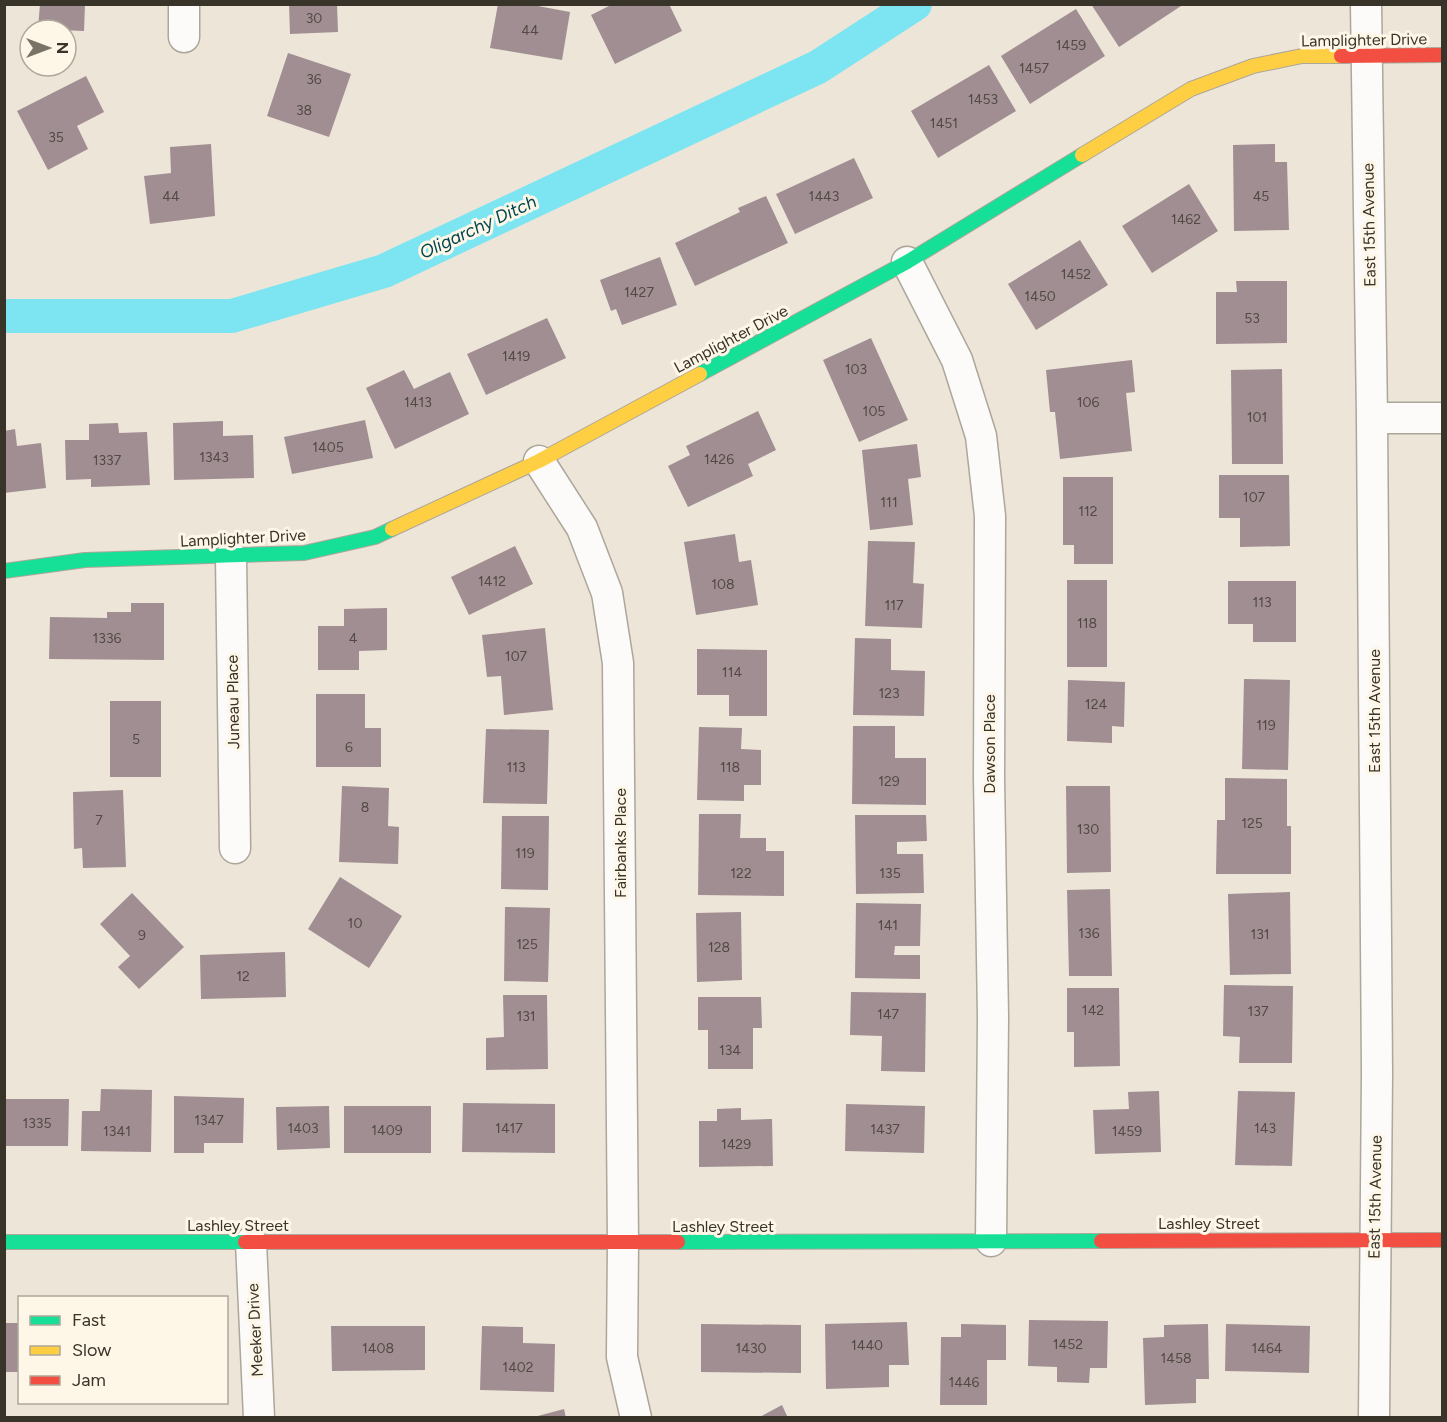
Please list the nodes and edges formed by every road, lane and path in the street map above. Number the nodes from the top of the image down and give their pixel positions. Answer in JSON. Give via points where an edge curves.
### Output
{"nodes":[{"id":1,"x":184,"y":4,"type":"edge"},
{"id":2,"x":1366,"y":4,"type":"edge"},
{"id":3,"x":183,"y":37,"type":"dead end"},
{"id":4,"x":1366,"y":54,"type":"junction"},
{"id":5,"x":1443,"y":55,"type":"edge"},
{"id":6,"x":907,"y":262,"type":"junction"},
{"id":7,"x":1372,"y":418,"type":"junction"},
{"id":8,"x":1443,"y":418,"type":"edge"},
{"id":9,"x":539,"y":461,"type":"junction"},
{"id":10,"x":231,"y":557,"type":"junction"},
{"id":11,"x":4,"y":571,"type":"edge"},
{"id":12,"x":235,"y":848,"type":"dead end"},
{"id":13,"x":1375,"y":1239,"type":"junction"},
{"id":14,"x":1443,"y":1240,"type":"edge"},
{"id":15,"x":991,"y":1241,"type":"junction"},
{"id":16,"x":4,"y":1242,"type":"edge"},
{"id":17,"x":251,"y":1242,"type":"junction"},
{"id":18,"x":623,"y":1242,"type":"junction"},
{"id":19,"x":259,"y":1418,"type":"edge"},
{"id":20,"x":636,"y":1418,"type":"edge"},
{"id":21,"x":1374,"y":1418,"type":"edge"}],
"edges":[{"from":1,"to":3,"type":"street"},
{"from":2,"to":4,"type":"street","name":"East 15th Avenue"},
{"from":4,"to":5,"type":"street","name":"Lamplighter Drive"},
{"from":4,"to":6,"type":"street","name":"Lamplighter Drive","via":[[1302,56],[1253,66],[1191,89]]},
{"from":4,"to":7,"type":"street","name":"East 15th Avenue"},
{"from":6,"to":9,"type":"street","name":"Lamplighter Drive"},
{"from":6,"to":15,"type":"street","name":"Dawson Place","via":[[957,360],[981,436],[990,516]]},
{"from":7,"to":8,"type":"street"},
{"from":7,"to":13,"type":"street","name":"East 15th Avenue"},
{"from":9,"to":10,"type":"street","name":"Lamplighter Drive","via":[[375,537],[304,553]]},
{"from":9,"to":18,"type":"street","name":"Fairbanks Place","via":[[582,528],[606,593],[618,663]]},
{"from":10,"to":11,"type":"street","name":"Lamplighter Drive","via":[[85,560]]},
{"from":10,"to":12,"type":"street","name":"Juneau Place"},
{"from":13,"to":14,"type":"street","name":"Lashley Street"},
{"from":13,"to":15,"type":"street","name":"Lashley Street"},
{"from":13,"to":21,"type":"street","name":"East 15th Avenue"},
{"from":15,"to":18,"type":"street","name":"Lashley Street"},
{"from":16,"to":17,"type":"street","name":"Lashley Street"},
{"from":17,"to":18,"type":"street","name":"Lashley Street"},
{"from":17,"to":19,"type":"street","name":"Meeker Drive"},
{"from":18,"to":20,"type":"street","name":"Fairbanks Place","via":[[622,1357]]}]}
